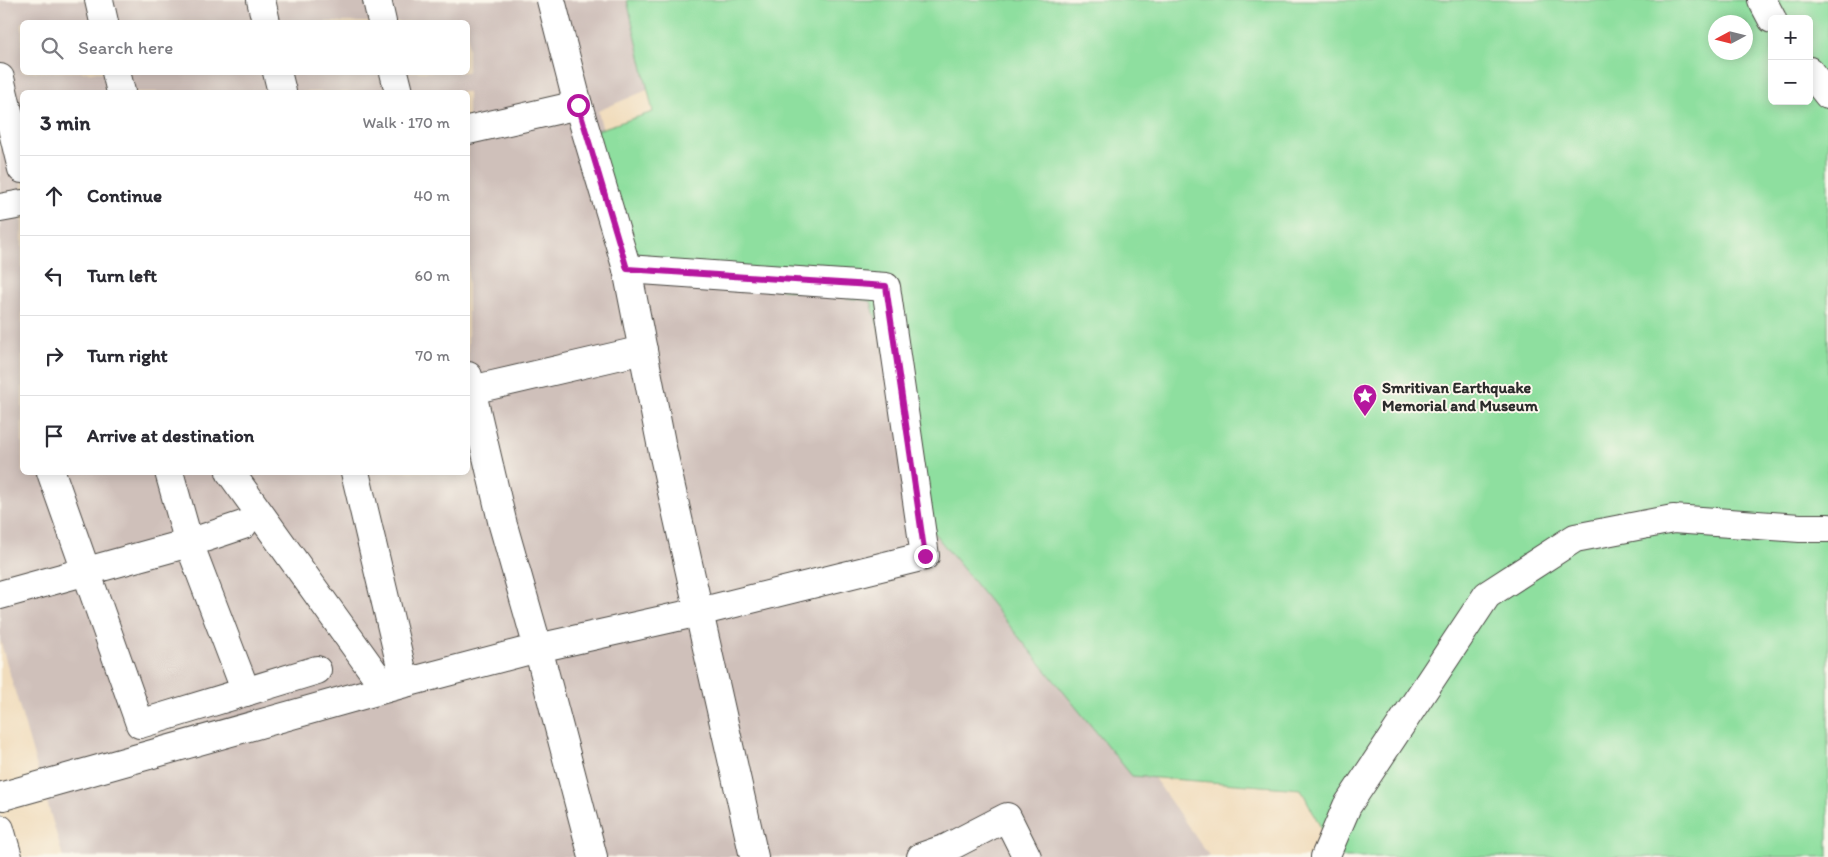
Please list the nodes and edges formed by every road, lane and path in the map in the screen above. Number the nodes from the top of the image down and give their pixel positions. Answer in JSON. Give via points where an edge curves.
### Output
{"nodes":[{"id":1,"x":99,"y":0,"type":"edge"},
{"id":2,"x":262,"y":0,"type":"edge"},
{"id":3,"x":377,"y":0,"type":"edge"},
{"id":4,"x":551,"y":0,"type":"edge"},
{"id":5,"x":1762,"y":0,"type":"edge"},
{"id":6,"x":1770,"y":15,"type":"edge"},
{"id":7,"x":104,"y":20,"type":"edge"},
{"id":8,"x":266,"y":20,"type":"edge"},
{"id":9,"x":382,"y":20,"type":"edge"},
{"id":10,"x":117,"y":75,"type":"edge"},
{"id":11,"x":278,"y":75,"type":"edge"},
{"id":12,"x":395,"y":75,"type":"edge"},
{"id":13,"x":1813,"y":76,"type":"edge"},
{"id":14,"x":0,"y":78,"type":"edge"},
{"id":15,"x":120,"y":90,"type":"edge"},
{"id":16,"x":282,"y":90,"type":"edge"},
{"id":17,"x":398,"y":90,"type":"edge"},
{"id":18,"x":1828,"y":95,"type":"edge"},
{"id":19,"x":578,"y":105,"type":"junction"},
{"id":20,"x":470,"y":130,"type":"edge"},
{"id":21,"x":20,"y":161,"type":"edge"},
{"id":22,"x":20,"y":204,"type":"edge"},
{"id":23,"x":0,"y":208,"type":"edge"},
{"id":24,"x":627,"y":269,"type":"junction"},
{"id":25,"x":643,"y":350,"type":"junction"},
{"id":26,"x":470,"y":383,"type":"edge"},
{"id":27,"x":470,"y":387,"type":"edge"},
{"id":28,"x":52,"y":475,"type":"edge"},
{"id":29,"x":170,"y":475,"type":"edge"},
{"id":30,"x":232,"y":475,"type":"edge"},
{"id":31,"x":356,"y":475,"type":"edge"},
{"id":32,"x":243,"y":525,"type":"dead end"},
{"id":33,"x":1828,"y":528,"type":"edge"},
{"id":34,"x":189,"y":543,"type":"junction"},
{"id":35,"x":85,"y":572,"type":"junction"},
{"id":36,"x":0,"y":595,"type":"edge"},
{"id":37,"x":699,"y":612,"type":"junction"},
{"id":38,"x":538,"y":648,"type":"junction"},
{"id":39,"x":317,"y":670,"type":"dead end"},
{"id":40,"x":395,"y":686,"type":"junction"},
{"id":41,"x":246,"y":692,"type":"junction"},
{"id":42,"x":3,"y":796,"type":"dead end"},
{"id":43,"x":0,"y":829,"type":"edge"},
{"id":44,"x":8,"y":857,"type":"edge"},
{"id":45,"x":593,"y":857,"type":"edge"},
{"id":46,"x":754,"y":857,"type":"edge"},
{"id":47,"x":921,"y":857,"type":"edge"},
{"id":48,"x":1027,"y":857,"type":"edge"},
{"id":49,"x":1325,"y":857,"type":"edge"}],
"edges":[{"from":1,"to":7,"type":"main road"},
{"from":2,"to":8,"type":"main road"},
{"from":3,"to":9,"type":"main road"},
{"from":4,"to":19,"type":"main road"},
{"from":5,"to":6,"type":"main road"},
{"from":10,"to":15,"type":"main road"},
{"from":11,"to":16,"type":"main road"},
{"from":12,"to":17,"type":"main road"},
{"from":13,"to":18,"type":"main road"},
{"from":14,"to":21,"type":"main road"},
{"from":19,"to":20,"type":"main road"},
{"from":19,"to":24,"type":"main road"},
{"from":22,"to":23,"type":"main road"},
{"from":24,"to":25,"type":"main road"},
{"from":24,"to":37,"type":"main road","via":[[886,286],[925,556]]},
{"from":25,"to":26,"type":"main road"},
{"from":25,"to":37,"type":"main road"},
{"from":27,"to":38,"type":"main road","via":[[502,525]]},
{"from":28,"to":35,"type":"main road"},
{"from":29,"to":34,"type":"main road"},
{"from":30,"to":40,"type":"main road"},
{"from":31,"to":40,"type":"main road"},
{"from":32,"to":34,"type":"main road"},
{"from":33,"to":49,"type":"main road","via":[[1673,519],[1575,538],[1486,595],[1347,806]]},
{"from":34,"to":35,"type":"main road"},
{"from":34,"to":41,"type":"main road"},
{"from":35,"to":36,"type":"main road"},
{"from":35,"to":41,"type":"main road","via":[[140,724]]},
{"from":37,"to":38,"type":"main road"},
{"from":37,"to":46,"type":"main road"},
{"from":38,"to":40,"type":"main road"},
{"from":38,"to":45,"type":"main road"},
{"from":39,"to":41,"type":"main road"},
{"from":40,"to":42,"type":"main road"},
{"from":43,"to":44,"type":"main road"},
{"from":47,"to":48,"type":"main road","via":[[947,848],[1007,817]]}]}
